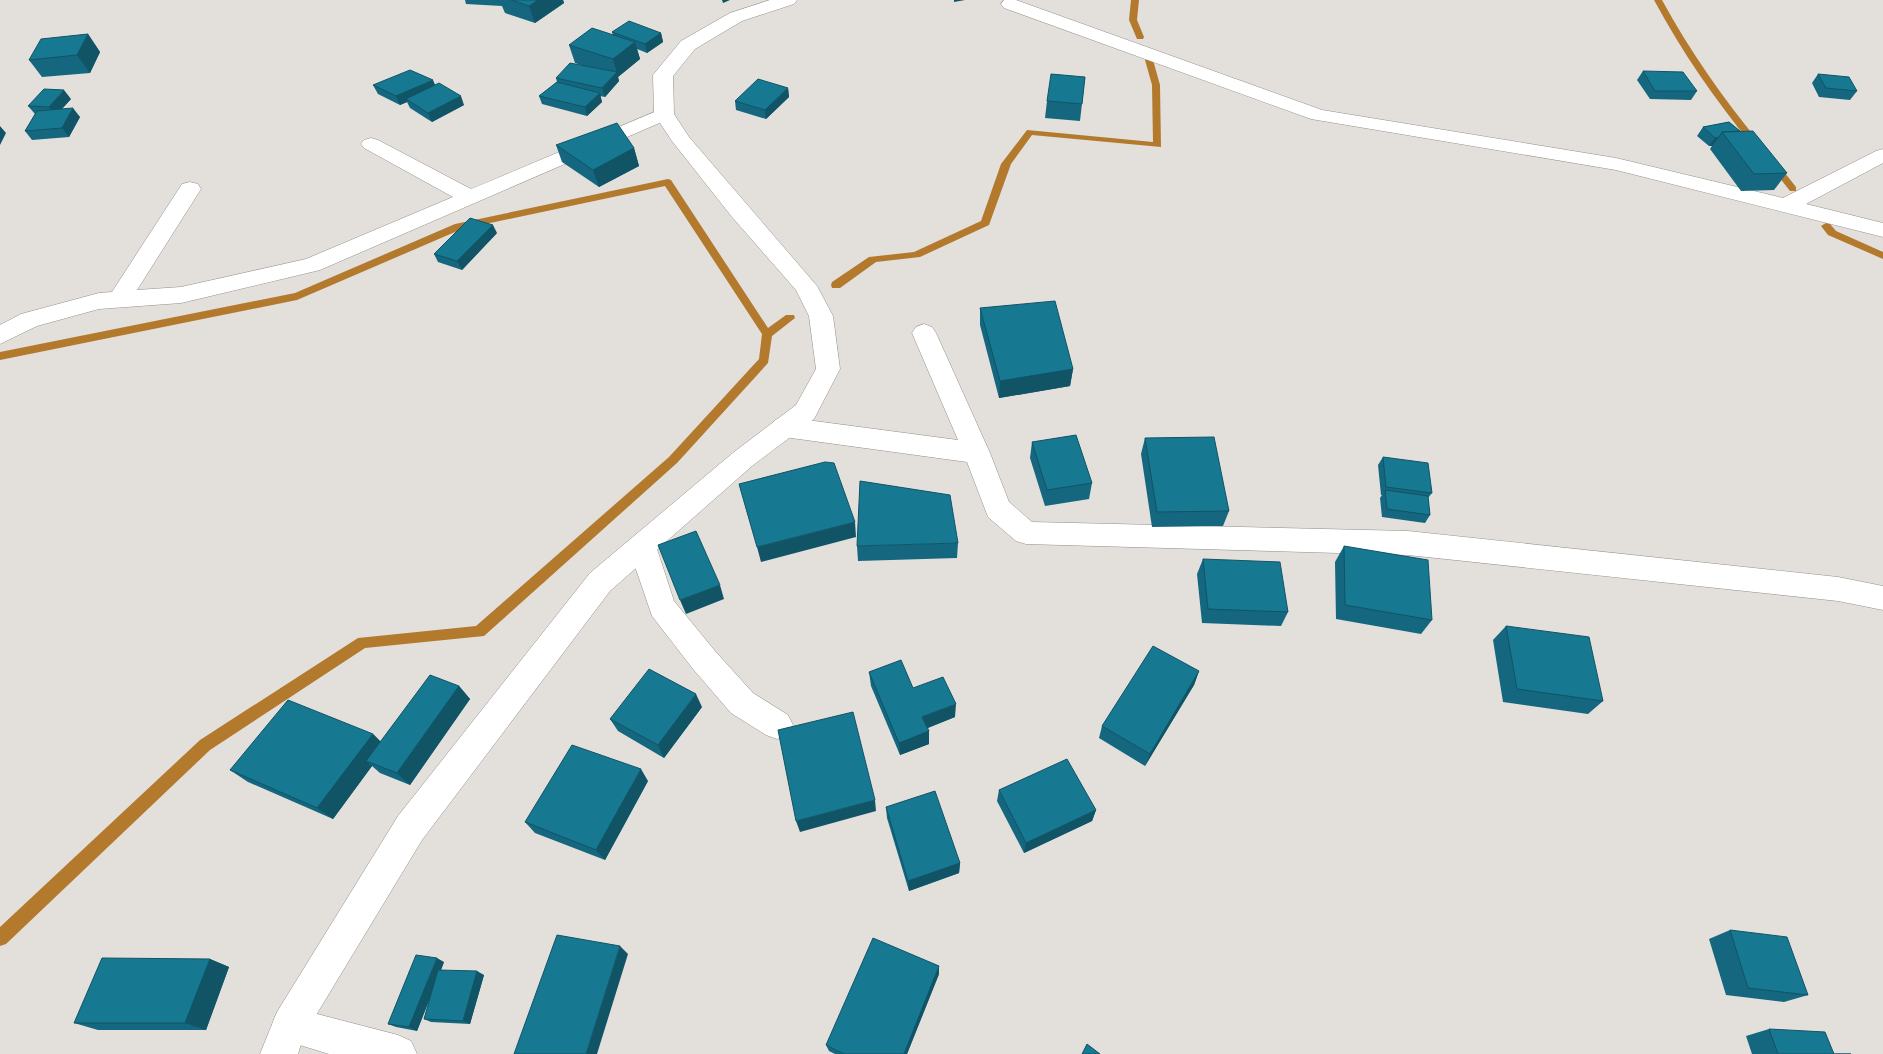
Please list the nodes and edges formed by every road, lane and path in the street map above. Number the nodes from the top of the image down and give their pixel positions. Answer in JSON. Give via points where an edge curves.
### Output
{"nodes":[{"id":1,"x":788,"y":0,"type":"edge"},
{"id":2,"x":1010,"y":4,"type":"dead end"},
{"id":3,"x":664,"y":114,"type":"junction"},
{"id":4,"x":371,"y":144,"type":"dead end"},
{"id":5,"x":1883,"y":155,"type":"edge"},
{"id":6,"x":190,"y":189,"type":"dead end"},
{"id":7,"x":470,"y":198,"type":"junction"},
{"id":8,"x":1786,"y":206,"type":"junction"},
{"id":9,"x":1883,"y":230,"type":"edge"},
{"id":10,"x":119,"y":300,"type":"junction"},
{"id":11,"x":924,"y":333,"type":"dead end"},
{"id":12,"x":0,"y":335,"type":"edge"},
{"id":13,"x":784,"y":427,"type":"junction"},
{"id":14,"x":977,"y":453,"type":"junction"},
{"id":15,"x":642,"y":546,"type":"junction"},
{"id":16,"x":1883,"y":598,"type":"edge"},
{"id":17,"x":777,"y":725,"type":"dead end"},
{"id":18,"x":284,"y":1040,"type":"edge"},
{"id":19,"x":398,"y":1054,"type":"edge"}],
"edges":[{"from":1,"to":3,"type":"street","via":[[736,17],[688,45],[663,75]]},
{"from":2,"to":8,"type":"street","via":[[1318,116],[1616,164]]},
{"from":3,"to":7,"type":"street"},
{"from":3,"to":13,"type":"street","via":[[740,212],[805,286],[821,316],[828,369],[805,412]]},
{"from":4,"to":7,"type":"street"},
{"from":5,"to":8,"type":"street"},
{"from":6,"to":10,"type":"street"},
{"from":7,"to":10,"type":"street","via":[[312,265],[181,295]]},
{"from":8,"to":9,"type":"street"},
{"from":10,"to":12,"type":"street","via":[[98,301],[29,320]]},
{"from":11,"to":14,"type":"street"},
{"from":13,"to":14,"type":"street"},
{"from":13,"to":15,"type":"street"},
{"from":14,"to":16,"type":"street","via":[[998,509],[1026,533],[1408,543],[1829,588]]},
{"from":15,"to":17,"type":"street","via":[[662,606],[742,703]]},
{"from":15,"to":18,"type":"street","via":[[600,582],[410,828]]},
{"from":18,"to":19,"type":"street"}]}
